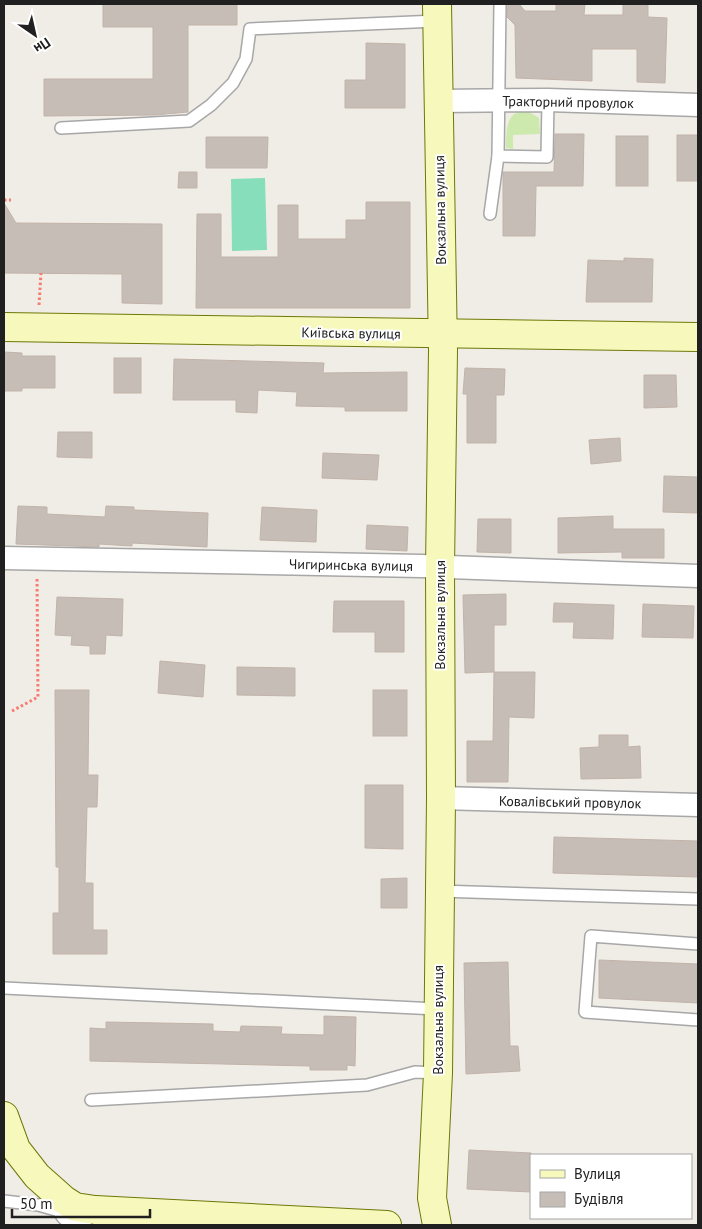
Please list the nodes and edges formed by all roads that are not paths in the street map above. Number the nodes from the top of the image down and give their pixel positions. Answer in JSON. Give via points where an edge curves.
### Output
{"nodes":[{"id":1,"x":500,"y":4,"type":"edge"},
{"id":2,"x":437,"y":12,"type":"edge"},
{"id":3,"x":500,"y":100,"type":"junction"},
{"id":4,"x":548,"y":100,"type":"junction"},
{"id":5,"x":438,"y":101,"type":"junction"},
{"id":6,"x":698,"y":105,"type":"edge"},
{"id":7,"x":61,"y":128,"type":"dead end"},
{"id":8,"x":498,"y":156,"type":"junction"},
{"id":9,"x":490,"y":214,"type":"dead end"},
{"id":10,"x":4,"y":327,"type":"edge"},
{"id":11,"x":443,"y":334,"type":"junction"},
{"id":12,"x":698,"y":337,"type":"edge"},
{"id":13,"x":4,"y":558,"type":"edge"},
{"id":14,"x":440,"y":568,"type":"junction"},
{"id":15,"x":698,"y":576,"type":"edge"},
{"id":16,"x":441,"y":798,"type":"junction"},
{"id":17,"x":698,"y":805,"type":"edge"},
{"id":18,"x":439,"y":890,"type":"junction"},
{"id":19,"x":698,"y":899,"type":"edge"},
{"id":20,"x":698,"y":944,"type":"edge"},
{"id":21,"x":4,"y":988,"type":"edge"},
{"id":22,"x":437,"y":1009,"type":"junction"},
{"id":23,"x":698,"y":1020,"type":"edge"},
{"id":24,"x":438,"y":1073,"type":"junction"},
{"id":25,"x":90,"y":1100,"type":"dead end"},
{"id":26,"x":4,"y":1116,"type":"edge"},
{"id":27,"x":4,"y":1201,"type":"edge"},
{"id":28,"x":80,"y":1216,"type":"edge"},
{"id":29,"x":387,"y":1225,"type":"edge"},
{"id":30,"x":437,"y":1225,"type":"edge"}],
"edges":[{"from":1,"to":3,"type":"lane"},
{"from":2,"to":5,"type":"street","name":"Вокзальна вулиця"},
{"from":2,"to":7,"type":"lane","via":[[250,29],[246,59],[233,83],[189,121]]},
{"from":3,"to":4,"type":"street","name":"Тракторний провулок"},
{"from":3,"to":5,"type":"street","name":"Тракторний провулок"},
{"from":3,"to":8,"type":"lane"},
{"from":4,"to":6,"type":"street","name":"Тракторний провулок"},
{"from":4,"to":8,"type":"lane","via":[[547,157]]},
{"from":5,"to":11,"type":"street","name":"Вокзальна вулиця"},
{"from":8,"to":9,"type":"lane"},
{"from":10,"to":11,"type":"street","name":"Київська вулиця"},
{"from":11,"to":12,"type":"street","name":"Київська вулиця"},
{"from":11,"to":14,"type":"street","name":"Вокзальна вулиця"},
{"from":13,"to":14,"type":"street","name":"Чигиринська вулиця"},
{"from":14,"to":15,"type":"street","name":"Чигиринська вулиця"},
{"from":14,"to":16,"type":"street","name":"Вокзальна вулиця"},
{"from":16,"to":17,"type":"street","name":"Ковалівський провулок"},
{"from":16,"to":18,"type":"street","name":"Вокзальна вулиця"},
{"from":18,"to":19,"type":"lane"},
{"from":18,"to":22,"type":"street","name":"Вокзальна вулиця"},
{"from":20,"to":23,"type":"lane","via":[[592,936],[585,1012]]},
{"from":21,"to":22,"type":"lane"},
{"from":22,"to":24,"type":"street","name":"Вокзальна вулиця"},
{"from":24,"to":25,"type":"lane","via":[[415,1072],[367,1085]]},
{"from":24,"to":30,"type":"street","name":"Вокзальна вулиця","via":[[432,1198]]},
{"from":26,"to":28,"type":"street","via":[[16,1149],[26,1164],[50,1189],[75,1207]]},
{"from":27,"to":28,"type":"lane","via":[[38,1205]]},
{"from":28,"to":29,"type":"street"}]}
